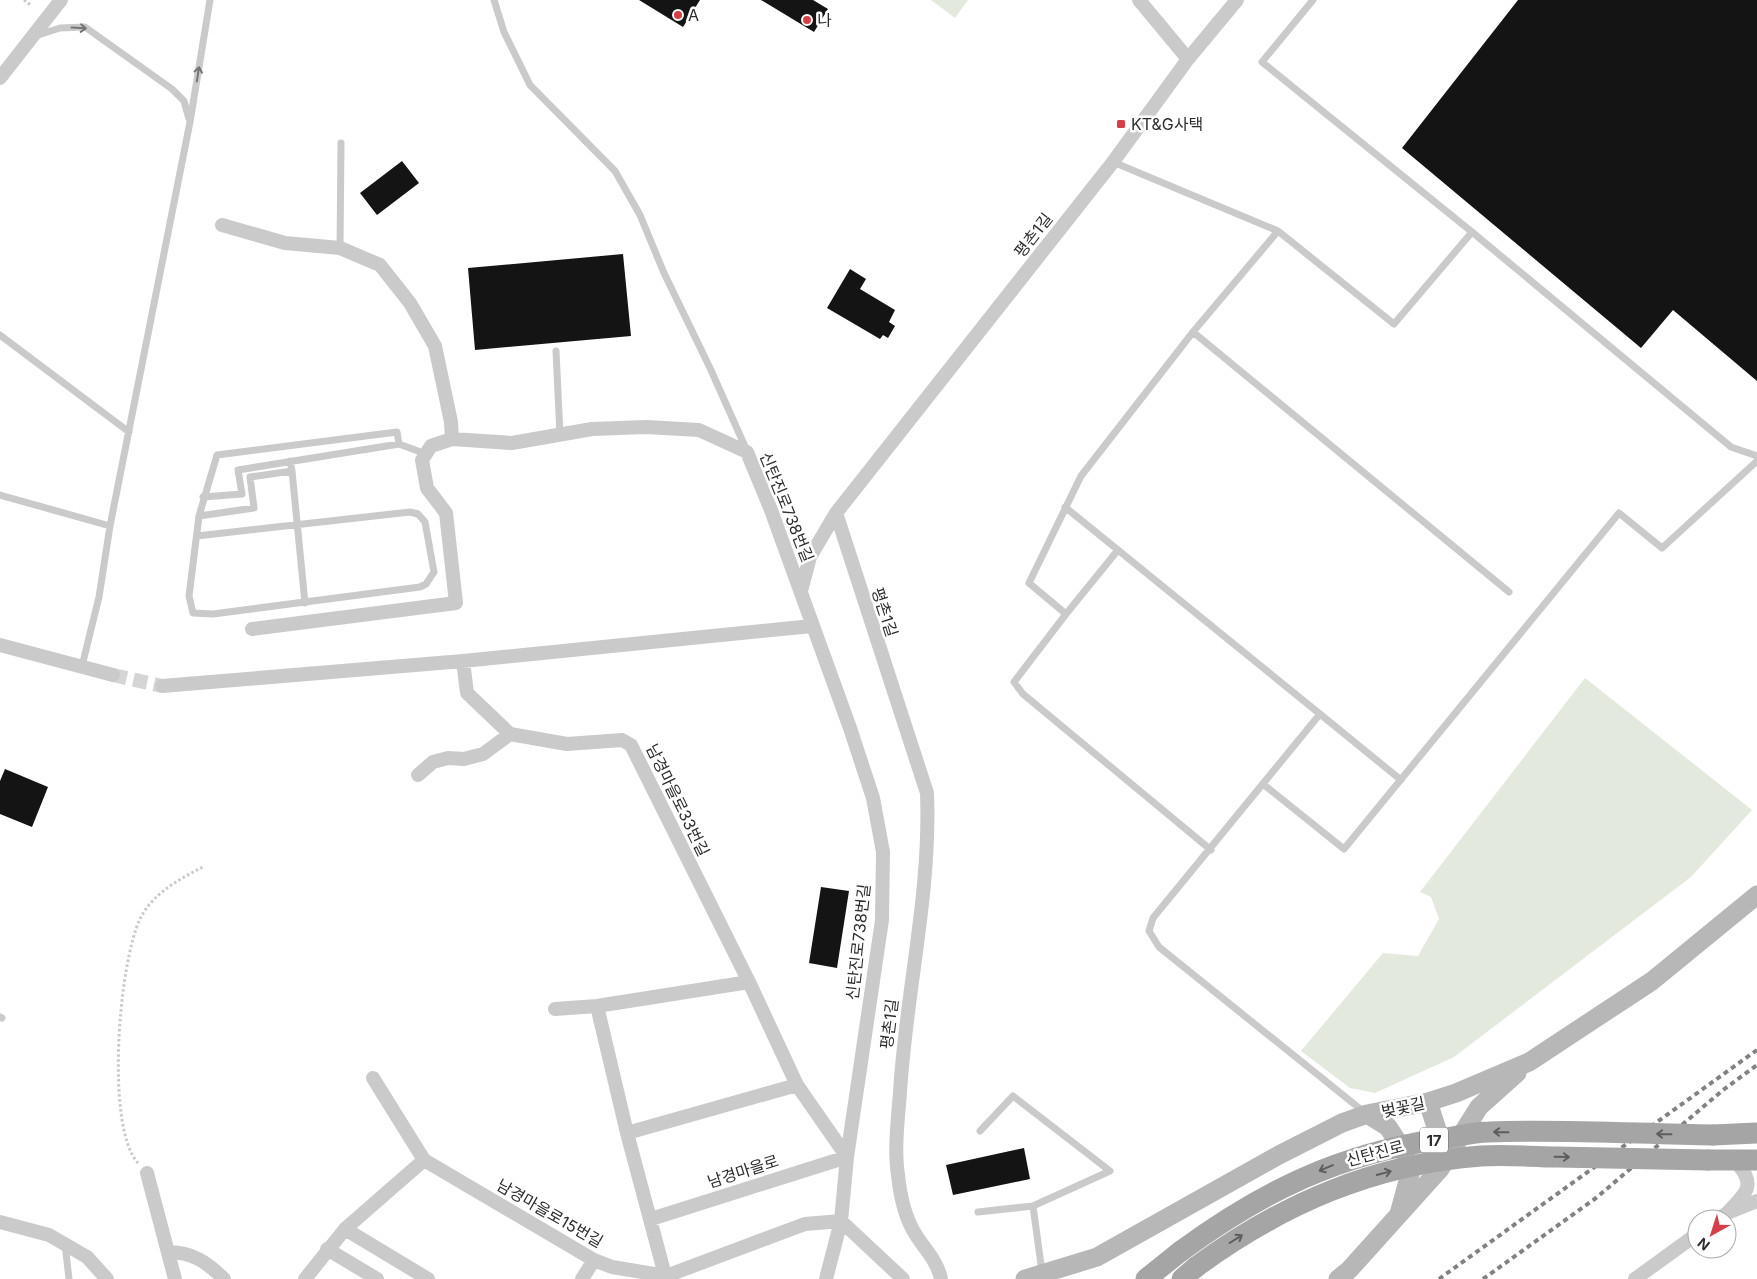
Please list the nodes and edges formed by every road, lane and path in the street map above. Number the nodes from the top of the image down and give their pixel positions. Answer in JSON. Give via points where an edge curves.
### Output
{"nodes":[{"id":1,"x":24,"y":0,"type":"edge"},
{"id":2,"x":61,"y":0,"type":"edge"},
{"id":3,"x":210,"y":0,"type":"edge"},
{"id":4,"x":494,"y":0,"type":"edge"},
{"id":5,"x":1138,"y":0,"type":"edge"},
{"id":6,"x":1236,"y":0,"type":"edge"},
{"id":7,"x":1313,"y":0,"type":"edge"},
{"id":8,"x":32,"y":6,"type":"dead end"},
{"id":9,"x":32,"y":37,"type":"junction"},
{"id":10,"x":1188,"y":59,"type":"junction"},
{"id":11,"x":0,"y":78,"type":"edge"},
{"id":12,"x":190,"y":122,"type":"junction"},
{"id":13,"x":341,"y":143,"type":"dead end"},
{"id":14,"x":1113,"y":162,"type":"junction"},
{"id":15,"x":222,"y":225,"type":"dead end"},
{"id":16,"x":1278,"y":231,"type":"junction"},
{"id":17,"x":1472,"y":232,"type":"junction"},
{"id":18,"x":340,"y":248,"type":"junction"},
{"id":19,"x":1193,"y":332,"type":"junction"},
{"id":20,"x":0,"y":335,"type":"edge"},
{"id":21,"x":556,"y":351,"type":"dead end"},
{"id":22,"x":129,"y":432,"type":"junction"},
{"id":23,"x":560,"y":435,"type":"junction"},
{"id":24,"x":452,"y":439,"type":"junction"},
{"id":25,"x":399,"y":444,"type":"junction"},
{"id":26,"x":747,"y":452,"type":"junction"},
{"id":27,"x":426,"y":454,"type":"junction"},
{"id":28,"x":1757,"y":456,"type":"edge"},
{"id":29,"x":290,"y":461,"type":"junction"},
{"id":30,"x":1757,"y":461,"type":"edge"},
{"id":31,"x":292,"y":471,"type":"junction"},
{"id":32,"x":0,"y":495,"type":"edge"},
{"id":33,"x":203,"y":497,"type":"junction"},
{"id":34,"x":1065,"y":507,"type":"junction"},
{"id":35,"x":836,"y":513,"type":"junction"},
{"id":36,"x":199,"y":516,"type":"junction"},
{"id":37,"x":297,"y":525,"type":"junction"},
{"id":38,"x":110,"y":526,"type":"junction"},
{"id":39,"x":197,"y":536,"type":"junction"},
{"id":40,"x":1118,"y":550,"type":"junction"},
{"id":41,"x":801,"y":591,"type":"junction"},
{"id":42,"x":1509,"y":592,"type":"dead end"},
{"id":43,"x":305,"y":603,"type":"junction"},
{"id":44,"x":1066,"y":614,"type":"junction"},
{"id":45,"x":812,"y":626,"type":"junction"},
{"id":46,"x":252,"y":629,"type":"dead end"},
{"id":47,"x":0,"y":644,"type":"edge"},
{"id":48,"x":463,"y":661,"type":"junction"},
{"id":49,"x":82,"y":666,"type":"junction"},
{"id":50,"x":113,"y":675,"type":"tunnel mouth"},
{"id":51,"x":162,"y":686,"type":"tunnel mouth"},
{"id":52,"x":1320,"y":714,"type":"junction"},
{"id":53,"x":510,"y":734,"type":"junction"},
{"id":54,"x":418,"y":775,"type":"dead end"},
{"id":55,"x":1401,"y":780,"type":"junction"},
{"id":56,"x":1263,"y":784,"type":"junction"},
{"id":57,"x":1211,"y":850,"type":"junction"},
{"id":58,"x":203,"y":867,"type":"dead end"},
{"id":59,"x":1757,"y":895,"type":"edge"},
{"id":60,"x":749,"y":982,"type":"junction"},
{"id":61,"x":597,"y":1006,"type":"junction"},
{"id":62,"x":555,"y":1009,"type":"dead end"},
{"id":63,"x":1529,"y":1062,"type":"junction"},
{"id":64,"x":373,"y":1078,"type":"dead end"},
{"id":65,"x":798,"y":1085,"type":"junction"},
{"id":66,"x":1428,"y":1102,"type":"junction"},
{"id":67,"x":1367,"y":1114,"type":"junction"},
{"id":68,"x":980,"y":1131,"type":"dead end"},
{"id":69,"x":627,"y":1133,"type":"junction"},
{"id":70,"x":1757,"y":1134,"type":"edge"},
{"id":71,"x":847,"y":1157,"type":"junction"},
{"id":72,"x":424,"y":1160,"type":"junction"},
{"id":73,"x":1734,"y":1160,"type":"junction"},
{"id":74,"x":1757,"y":1160,"type":"edge"},
{"id":75,"x":1440,"y":1169,"type":"junction"},
{"id":76,"x":147,"y":1173,"type":"joint"},
{"id":77,"x":1757,"y":1201,"type":"edge"},
{"id":78,"x":1033,"y":1206,"type":"junction"},
{"id":79,"x":1730,"y":1209,"type":"edge"},
{"id":80,"x":1737,"y":1210,"type":"edge"},
{"id":81,"x":978,"y":1212,"type":"dead end"},
{"id":82,"x":1399,"y":1214,"type":"junction"},
{"id":83,"x":651,"y":1219,"type":"junction"},
{"id":84,"x":841,"y":1221,"type":"junction"},
{"id":85,"x":0,"y":1222,"type":"edge"},
{"id":86,"x":345,"y":1229,"type":"junction"},
{"id":87,"x":1687,"y":1241,"type":"edge"},
{"id":88,"x":65,"y":1244,"type":"junction"},
{"id":89,"x":327,"y":1250,"type":"junction"},
{"id":90,"x":168,"y":1252,"type":"junction"},
{"id":91,"x":594,"y":1260,"type":"junction"},
{"id":92,"x":1189,"y":1273,"type":"edge"},
{"id":93,"x":666,"y":1277,"type":"edge"},
{"id":94,"x":1034,"y":1277,"type":"edge"},
{"id":95,"x":69,"y":1279,"type":"edge"},
{"id":96,"x":107,"y":1279,"type":"edge"},
{"id":97,"x":175,"y":1279,"type":"edge"},
{"id":98,"x":224,"y":1279,"type":"edge"},
{"id":99,"x":305,"y":1279,"type":"edge"},
{"id":100,"x":377,"y":1279,"type":"edge"},
{"id":101,"x":428,"y":1279,"type":"edge"},
{"id":102,"x":582,"y":1279,"type":"edge"},
{"id":103,"x":826,"y":1279,"type":"edge"},
{"id":104,"x":903,"y":1279,"type":"edge"},
{"id":105,"x":941,"y":1279,"type":"edge"},
{"id":106,"x":1146,"y":1279,"type":"edge"},
{"id":107,"x":1338,"y":1279,"type":"edge"},
{"id":108,"x":1635,"y":1279,"type":"edge"}],
"edges":[{"from":1,"to":8,"type":"path"},
{"from":2,"to":9,"type":"street"},
{"from":12,"to":3,"type":"lane","one_way":true},
{"from":4,"to":26,"type":"lane","via":[[504,32],[530,85],[615,171],[640,215]]},
{"from":5,"to":10,"type":"street"},
{"from":6,"to":10,"type":"street","name":"평촌1길"},
{"from":7,"to":17,"type":"lane","via":[[1262,62]]},
{"from":9,"to":11,"type":"street"},
{"from":9,"to":12,"type":"lane","one_way":true,"via":[[60,28],[85,27],[172,89],[184,101]]},
{"from":10,"to":14,"type":"street","name":"평촌1길"},
{"from":12,"to":22,"type":"lane"},
{"from":13,"to":18,"type":"lane"},
{"from":14,"to":16,"type":"lane"},
{"from":14,"to":35,"type":"street","name":"평촌1길"},
{"from":15,"to":18,"type":"street","via":[[286,243]]},
{"from":16,"to":17,"type":"lane","via":[[1394,324]]},
{"from":16,"to":19,"type":"lane"},
{"from":17,"to":28,"type":"lane","via":[[1731,447]]},
{"from":18,"to":24,"type":"street","via":[[380,265],[410,303],[435,346]]},
{"from":19,"to":34,"type":"lane","via":[[1081,476]]},
{"from":19,"to":42,"type":"lane"},
{"from":20,"to":22,"type":"lane"},
{"from":21,"to":23,"type":"lane"},
{"from":22,"to":38,"type":"lane"},
{"from":23,"to":24,"type":"street","name":"신탄진로738번길","via":[[512,444]]},
{"from":23,"to":26,"type":"street","name":"신탄진로738번길","via":[[592,429],[637,427],[699,430]]},
{"from":24,"to":27,"type":"street","via":[[431,446]]},
{"from":25,"to":27,"type":"lane"},
{"from":25,"to":29,"type":"lane"},
{"from":25,"to":33,"type":"lane","via":[[397,432],[217,455]]},
{"from":26,"to":41,"type":"street","name":"신탄진로738번길"},
{"from":27,"to":46,"type":"street","via":[[422,460],[428,488],[446,513],[456,603]]},
{"from":29,"to":31,"type":"lane"},
{"from":29,"to":33,"type":"lane","via":[[238,470],[242,494]]},
{"from":30,"to":55,"type":"lane","via":[[1662,548],[1619,513]]},
{"from":31,"to":36,"type":"lane","via":[[250,477],[254,508]]},
{"from":31,"to":37,"type":"lane"},
{"from":32,"to":38,"type":"lane"},
{"from":33,"to":36,"type":"lane"},
{"from":34,"to":40,"type":"lane"},
{"from":34,"to":44,"type":"lane","via":[[1029,583]]},
{"from":35,"to":41,"type":"street","via":[[810,557]]},
{"from":35,"to":105,"type":"street","name":"평촌1길","via":[[927,793],[927,863],[901,1066],[897,1174],[912,1230],[939,1268]]},
{"from":36,"to":39,"type":"lane"},
{"from":37,"to":39,"type":"lane"},
{"from":37,"to":43,"type":"lane"},
{"from":37,"to":43,"type":"lane","via":[[401,513],[418,514],[425,522],[434,572],[420,587]]},
{"from":38,"to":49,"type":"lane","via":[[99,597]]},
{"from":39,"to":43,"type":"lane","via":[[189,596],[192,612],[213,614]]},
{"from":40,"to":44,"type":"lane"},
{"from":40,"to":52,"type":"lane"},
{"from":41,"to":45,"type":"street","name":"신탄진로738번길"},
{"from":44,"to":57,"type":"lane","via":[[1014,682],[1023,694]]},
{"from":45,"to":48,"type":"street"},
{"from":45,"to":71,"type":"street","name":"신탄진로738번길","via":[[873,798],[883,852],[882,920]]},
{"from":47,"to":49,"type":"street"},
{"from":48,"to":51,"type":"street"},
{"from":48,"to":53,"type":"street","via":[[467,693]]},
{"from":49,"to":50,"type":"street"},
{"from":52,"to":55,"type":"lane"},
{"from":52,"to":56,"type":"lane"},
{"from":53,"to":54,"type":"street","via":[[482,754],[433,762]]},
{"from":53,"to":60,"type":"street","name":"남경마을로33번길","via":[[567,744],[622,740],[631,745]]},
{"from":55,"to":56,"type":"lane","via":[[1344,849]]},
{"from":56,"to":57,"type":"lane"},
{"from":57,"to":67,"type":"lane","via":[[1153,918],[1149,931],[1159,947]]},
{"from":58,"to":76,"type":"path","via":[[176,880],[140,919],[122,988],[118,1047],[120,1101],[130,1155]]},
{"from":59,"to":63,"type":"street","name":"벚꽃길","via":[[1652,981]]},
{"from":60,"to":61,"type":"street"},
{"from":60,"to":65,"type":"street"},
{"from":61,"to":62,"type":"street"},
{"from":61,"to":69,"type":"street"},
{"from":63,"to":66,"type":"street","name":"벚꽃길"},
{"from":63,"to":75,"type":"street","via":[[1479,1107]]},
{"from":64,"to":72,"type":"street","name":"남경마을로15번길"},
{"from":65,"to":69,"type":"street"},
{"from":65,"to":71,"type":"street"},
{"from":66,"to":67,"type":"street","name":"벚꽃길"},
{"from":66,"to":75,"type":"street","via":[[1442,1145]]},
{"from":67,"to":82,"type":"street","via":[[1388,1127],[1405,1153],[1410,1174]]},
{"from":67,"to":94,"type":"street","name":"벚꽃길","via":[[1279,1155],[1097,1257]]},
{"from":68,"to":78,"type":"lane","via":[[1013,1096],[1110,1171]]},
{"from":69,"to":83,"type":"street"},
{"from":70,"to":106,"type":"main road","name":"신탄진로","number":"17","one_way":true,"bridge":true,"via":[[1487,1132],[1412,1143],[1337,1163],[1279,1188],[1222,1221]]},
{"from":71,"to":83,"type":"street","name":"남경마을로"},
{"from":71,"to":84,"type":"street","name":"신탄진로738번길"},
{"from":72,"to":86,"type":"street"},
{"from":72,"to":91,"type":"street","name":"남경마을로15번길"},
{"from":73,"to":74,"type":"main road","name":"신탄진로","number":"17"},
{"from":73,"to":79,"type":"street","via":[[1748,1172],[1750,1186]]},
{"from":92,"to":73,"type":"main road","name":"신탄진로","number":"17","one_way":true,"bridge":true,"via":[[1232,1241],[1289,1208],[1346,1184],[1413,1165],[1482,1156]]},
{"from":75,"to":82,"type":"street"},
{"from":76,"to":90,"type":"street"},
{"from":77,"to":80,"type":"street"},
{"from":78,"to":81,"type":"lane"},
{"from":78,"to":94,"type":"lane"},
{"from":82,"to":107,"type":"street","via":[[1350,1270]]},
{"from":83,"to":93,"type":"street"},
{"from":84,"to":93,"type":"street","via":[[805,1224]]},
{"from":84,"to":103,"type":"street","name":"신탄진로738번길"},
{"from":84,"to":104,"type":"street"},
{"from":85,"to":88,"type":"street","via":[[49,1235]]},
{"from":86,"to":89,"type":"street"},
{"from":86,"to":101,"type":"street"},
{"from":87,"to":108,"type":"street"},
{"from":88,"to":95,"type":"lane"},
{"from":88,"to":96,"type":"street","via":[[87,1257]]},
{"from":89,"to":99,"type":"street"},
{"from":89,"to":100,"type":"street"},
{"from":90,"to":97,"type":"street"},
{"from":90,"to":98,"type":"street","via":[[184,1252],[212,1267]]},
{"from":91,"to":93,"type":"street","name":"남경마을로15번길","via":[[612,1267]]},
{"from":91,"to":102,"type":"street"}]}
